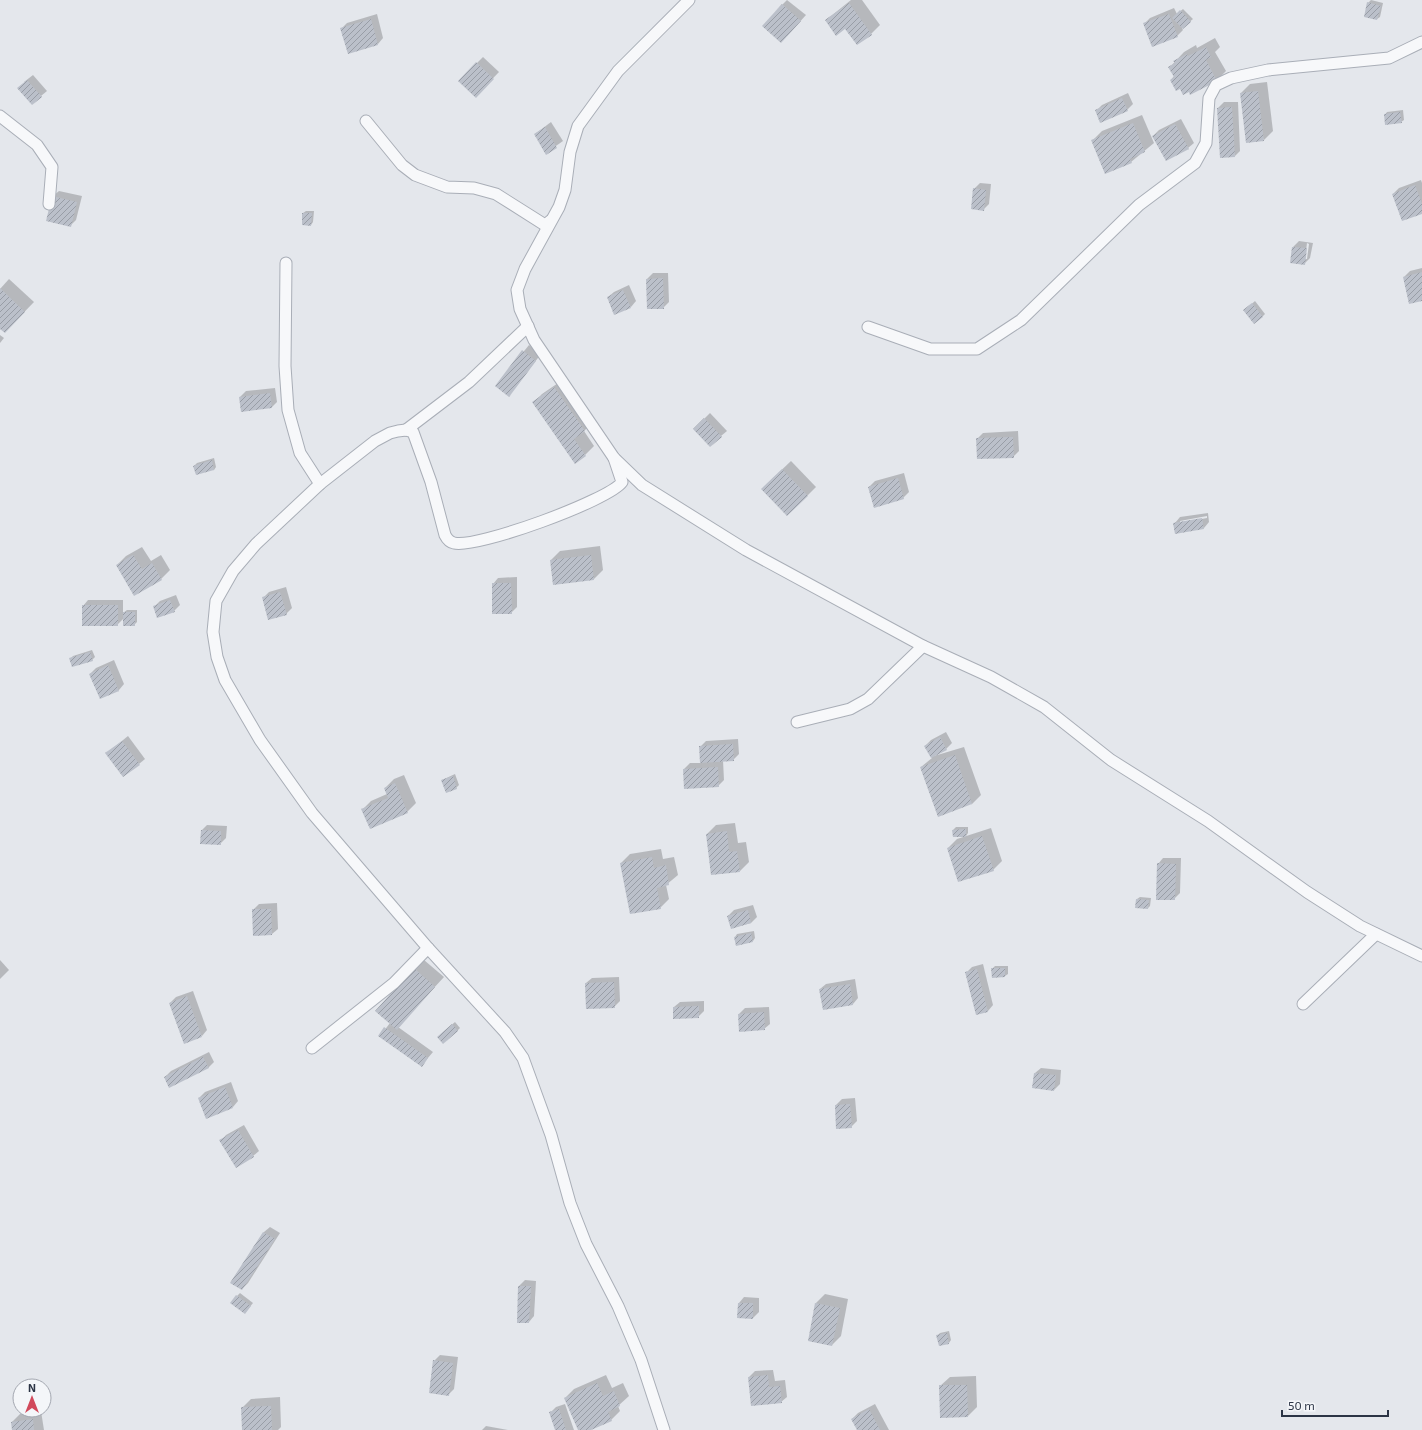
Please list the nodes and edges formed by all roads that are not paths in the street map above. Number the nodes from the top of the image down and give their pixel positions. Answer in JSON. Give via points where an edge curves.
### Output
{"nodes":[{"id":1,"x":689,"y":0,"type":"edge"},
{"id":2,"x":1422,"y":42,"type":"edge"},
{"id":3,"x":0,"y":116,"type":"edge"},
{"id":4,"x":366,"y":121,"type":"dead end"},
{"id":5,"x":49,"y":204,"type":"dead end"},
{"id":6,"x":550,"y":220,"type":"junction"},
{"id":7,"x":286,"y":262,"type":"dead end"},
{"id":8,"x":528,"y":326,"type":"junction"},
{"id":9,"x":868,"y":327,"type":"dead end"},
{"id":10,"x":406,"y":430,"type":"junction"},
{"id":11,"x":614,"y":458,"type":"junction"},
{"id":12,"x":320,"y":484,"type":"junction"},
{"id":13,"x":923,"y":646,"type":"junction"},
{"id":14,"x":797,"y":722,"type":"dead end"},
{"id":15,"x":1376,"y":934,"type":"junction"},
{"id":16,"x":428,"y":948,"type":"junction"},
{"id":17,"x":1422,"y":956,"type":"edge"},
{"id":18,"x":1303,"y":1004,"type":"dead end"},
{"id":19,"x":312,"y":1048,"type":"dead end"},
{"id":20,"x":664,"y":1430,"type":"edge"}],
"edges":[{"from":1,"to":6,"type":"street","via":[[618,71],[578,126],[570,152],[565,190],[559,207]]},
{"from":2,"to":9,"type":"street","via":[[1389,58],[1268,70],[1231,78],[1216,85],[1209,98],[1206,143],[1195,163],[1139,205],[1020,320],[977,349],[930,349]]},
{"from":3,"to":5,"type":"street","via":[[37,145],[52,168]]},
{"from":4,"to":6,"type":"street","via":[[402,165],[415,175],[447,187],[474,188],[496,194],[545,225]]},
{"from":6,"to":8,"type":"street","via":[[524,269],[517,290],[520,309]]},
{"from":7,"to":12,"type":"street","via":[[285,366],[288,410],[300,453]]},
{"from":8,"to":10,"type":"street","via":[[469,382]]},
{"from":8,"to":11,"type":"street","via":[[534,340]]},
{"from":10,"to":11,"type":"street","via":[[413,432],[417,440],[445,535],[448,541],[454,543],[493,538],[601,497],[619,487],[622,482]]},
{"from":10,"to":12,"type":"street","via":[[390,433],[375,441]]},
{"from":11,"to":13,"type":"street","via":[[642,486],[746,550]]},
{"from":12,"to":16,"type":"street","via":[[256,544],[233,571],[216,601],[213,632],[217,657],[225,680],[260,740],[312,813]]},
{"from":13,"to":14,"type":"street","via":[[868,699],[850,709]]},
{"from":13,"to":15,"type":"street","via":[[991,676],[1044,707],[1111,760],[1208,821],[1307,892]]},
{"from":15,"to":17,"type":"street"},
{"from":15,"to":18,"type":"street"},
{"from":16,"to":19,"type":"street","via":[[394,983]]},
{"from":16,"to":20,"type":"street","via":[[505,1032],[523,1058],[551,1135],[570,1203],[586,1244],[618,1306],[641,1360]]}]}
